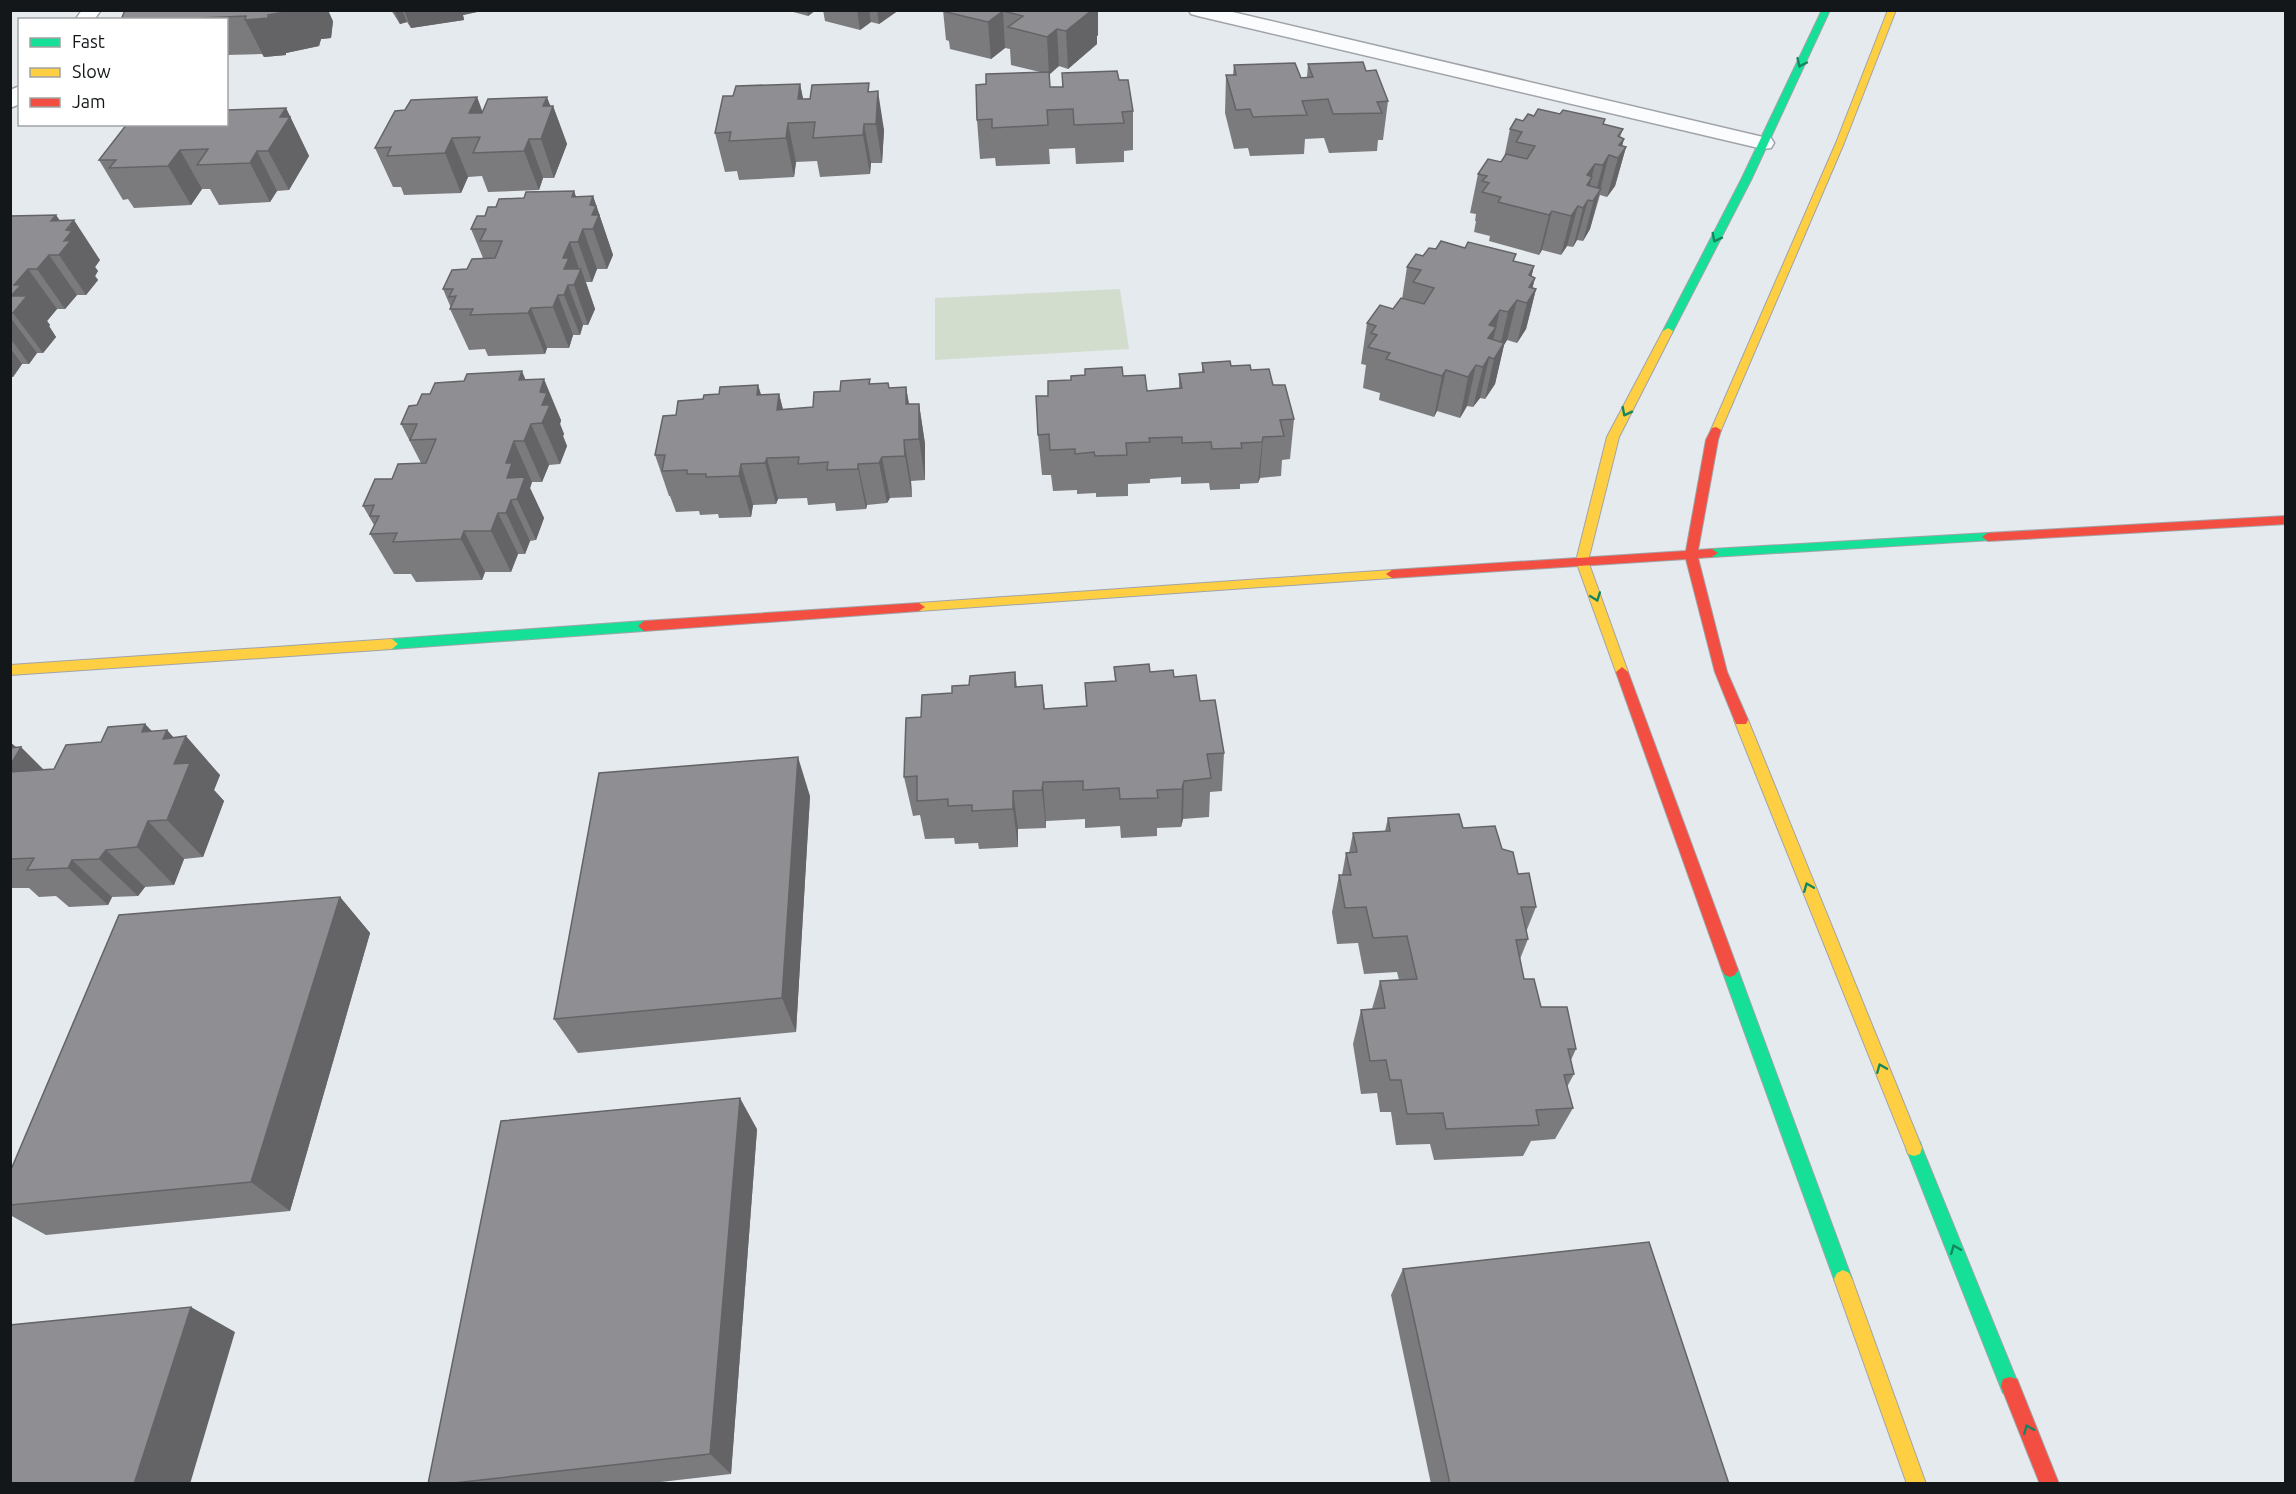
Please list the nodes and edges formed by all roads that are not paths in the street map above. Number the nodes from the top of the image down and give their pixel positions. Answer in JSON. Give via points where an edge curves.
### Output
{"nodes":[{"id":1,"x":1198,"y":10,"type":"edge"},
{"id":2,"x":1826,"y":10,"type":"edge"},
{"id":3,"x":1892,"y":10,"type":"edge"},
{"id":4,"x":1763,"y":143,"type":"junction"},
{"id":5,"x":2286,"y":520,"type":"edge"},
{"id":6,"x":1691,"y":555,"type":"junction"},
{"id":7,"x":1582,"y":561,"type":"junction"},
{"id":8,"x":10,"y":670,"type":"edge"},
{"id":9,"x":1917,"y":1484,"type":"edge"},
{"id":10,"x":2050,"y":1484,"type":"edge"}],
"edges":[{"from":1,"to":4,"type":"street"},
{"from":2,"to":4,"type":"main road","one_way":true},
{"from":3,"to":6,"type":"main road","via":[[1840,143],[1712,440]]},
{"from":4,"to":7,"type":"main road","one_way":true,"via":[[1613,437]]},
{"from":5,"to":6,"type":"main road"},
{"from":6,"to":7,"type":"main road"},
{"from":10,"to":6,"type":"main road","one_way":true,"via":[[1721,672]]},
{"from":7,"to":8,"type":"main road"},
{"from":7,"to":9,"type":"main road","one_way":true}]}
